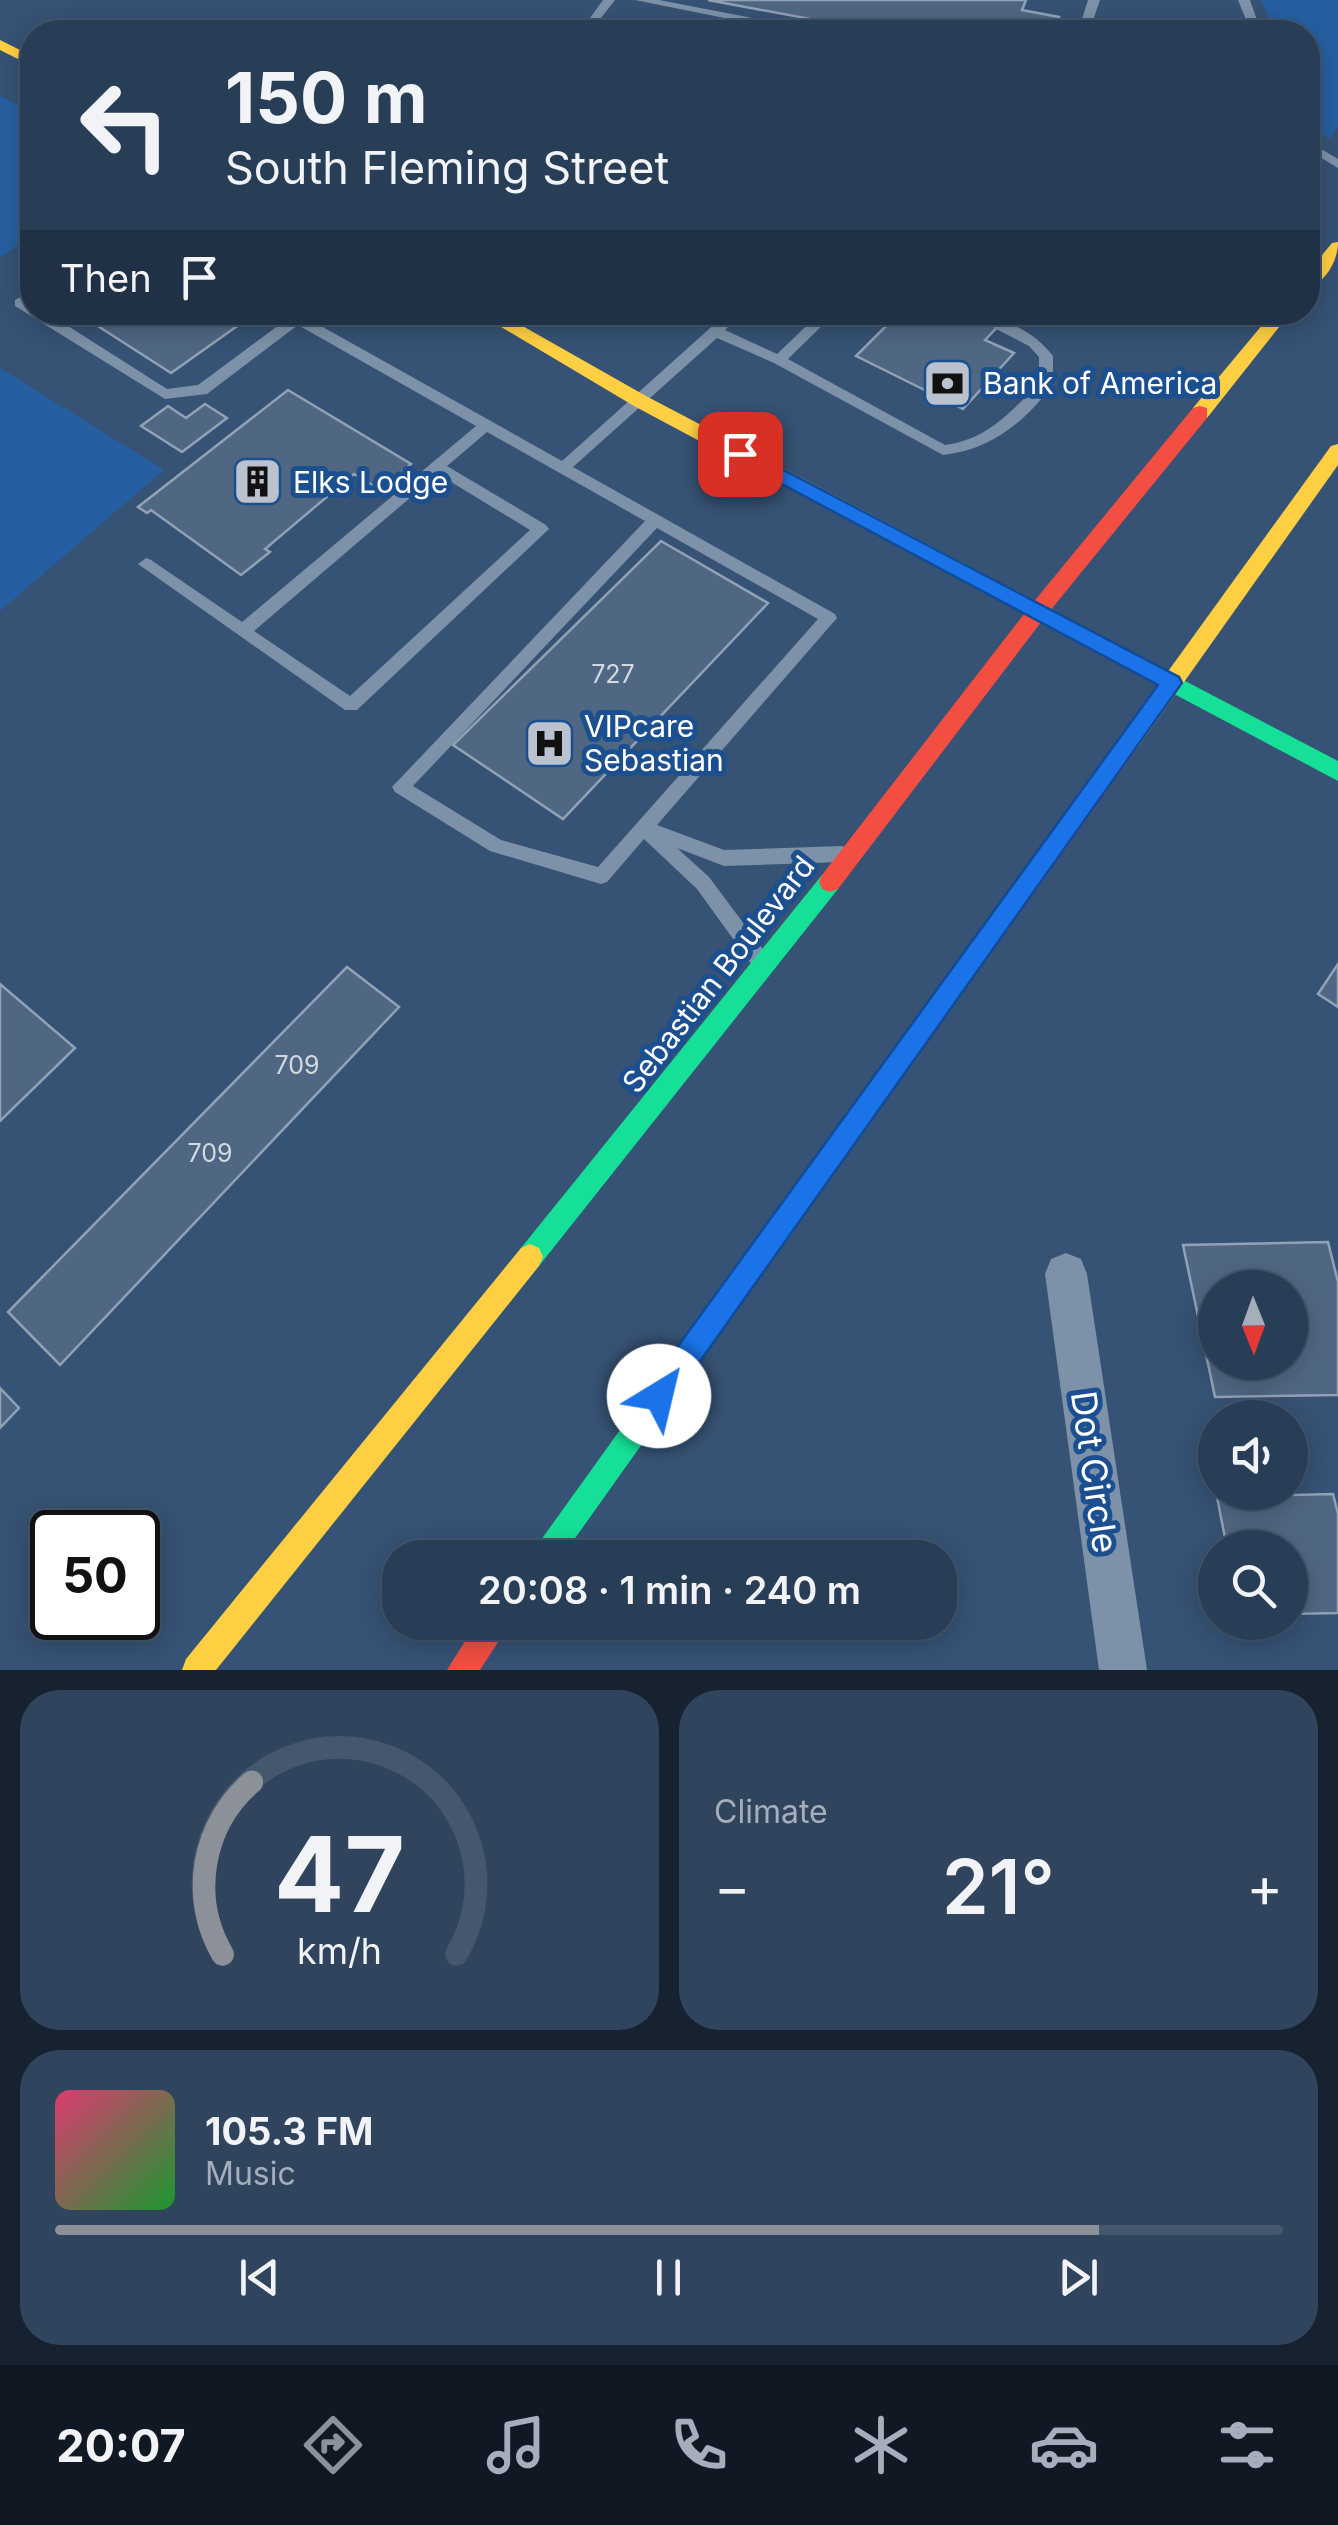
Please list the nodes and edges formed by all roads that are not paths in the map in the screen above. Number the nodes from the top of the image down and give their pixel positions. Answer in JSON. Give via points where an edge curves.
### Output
{"nodes":[{"id":1,"x":641,"y":0,"type":"edge"},
{"id":2,"x":746,"y":20,"type":"edge"},
{"id":3,"x":1338,"y":247,"type":"edge"},
{"id":4,"x":1320,"y":269,"type":"edge"},
{"id":5,"x":55,"y":325,"type":"edge"},
{"id":6,"x":280,"y":325,"type":"edge"},
{"id":7,"x":307,"y":325,"type":"edge"},
{"id":8,"x":507,"y":325,"type":"edge"},
{"id":9,"x":723,"y":325,"type":"edge"},
{"id":10,"x":816,"y":325,"type":"edge"},
{"id":11,"x":999,"y":325,"type":"dead end"},
{"id":12,"x":1272,"y":325,"type":"edge"},
{"id":13,"x":716,"y":332,"type":"junction"},
{"id":14,"x":779,"y":360,"type":"junction"},
{"id":15,"x":640,"y":401,"type":"junction"},
{"id":16,"x":486,"y":424,"type":"junction"},
{"id":17,"x":1338,"y":451,"type":"edge"},
{"id":18,"x":437,"y":467,"type":"junction"},
{"id":19,"x":563,"y":468,"type":"junction"},
{"id":20,"x":654,"y":522,"type":"junction"},
{"id":21,"x":146,"y":564,"type":"dead end"},
{"id":22,"x":1038,"y":611,"type":"junction"},
{"id":23,"x":243,"y":630,"type":"junction"},
{"id":24,"x":1172,"y":683,"type":"junction"},
{"id":25,"x":1338,"y":772,"type":"edge"},
{"id":26,"x":643,"y":827,"type":"junction"},
{"id":27,"x":852,"y":853,"type":"junction"},
{"id":28,"x":765,"y":966,"type":"junction"},
{"id":29,"x":1066,"y":1274,"type":"dead end"},
{"id":30,"x":556,"y":1540,"type":"edge"},
{"id":31,"x":483,"y":1640,"type":"edge"},
{"id":32,"x":197,"y":1670,"type":"edge"},
{"id":33,"x":462,"y":1670,"type":"edge"},
{"id":34,"x":1124,"y":1670,"type":"edge"}],
"edges":[{"from":1,"to":2,"type":"lane"},
{"from":3,"to":4,"type":"main road"},
{"from":5,"to":6,"type":"lane","via":[[166,394],[202,390]]},
{"from":7,"to":16,"type":"lane"},
{"from":8,"to":15,"type":"main road"},
{"from":9,"to":13,"type":"lane"},
{"from":10,"to":14,"type":"lane"},
{"from":11,"to":14,"type":"lane","via":[[1046,356],[1046,384],[990,440],[970,450],[943,450]]},
{"from":12,"to":22,"type":"main road","name":"Sebastian Boulevard"},
{"from":13,"to":14,"type":"lane"},
{"from":13,"to":15,"type":"lane"},
{"from":15,"to":19,"type":"lane"},
{"from":15,"to":22,"type":"main road"},
{"from":16,"to":18,"type":"lane"},
{"from":16,"to":19,"type":"lane"},
{"from":17,"to":24,"type":"main road"},
{"from":18,"to":23,"type":"lane"},
{"from":18,"to":23,"type":"lane","via":[[541,530],[350,705]]},
{"from":19,"to":20,"type":"lane"},
{"from":20,"to":26,"type":"lane","via":[[828,618]]},
{"from":20,"to":26,"type":"lane","via":[[401,788],[496,846],[601,876]]},
{"from":21,"to":23,"type":"lane"},
{"from":22,"to":24,"type":"main road"},
{"from":22,"to":27,"type":"main road","name":"Sebastian Boulevard"},
{"from":24,"to":25,"type":"main road"},
{"from":24,"to":30,"type":"main road"},
{"from":26,"to":27,"type":"lane","via":[[724,858]]},
{"from":26,"to":28,"type":"lane","via":[[703,883]]},
{"from":27,"to":28,"type":"main road","name":"Sebastian Boulevard"},
{"from":28,"to":32,"type":"main road","name":"Sebastian Boulevard"},
{"from":29,"to":34,"type":"street","name":"Dot Circle"},
{"from":31,"to":33,"type":"main road"}]}
